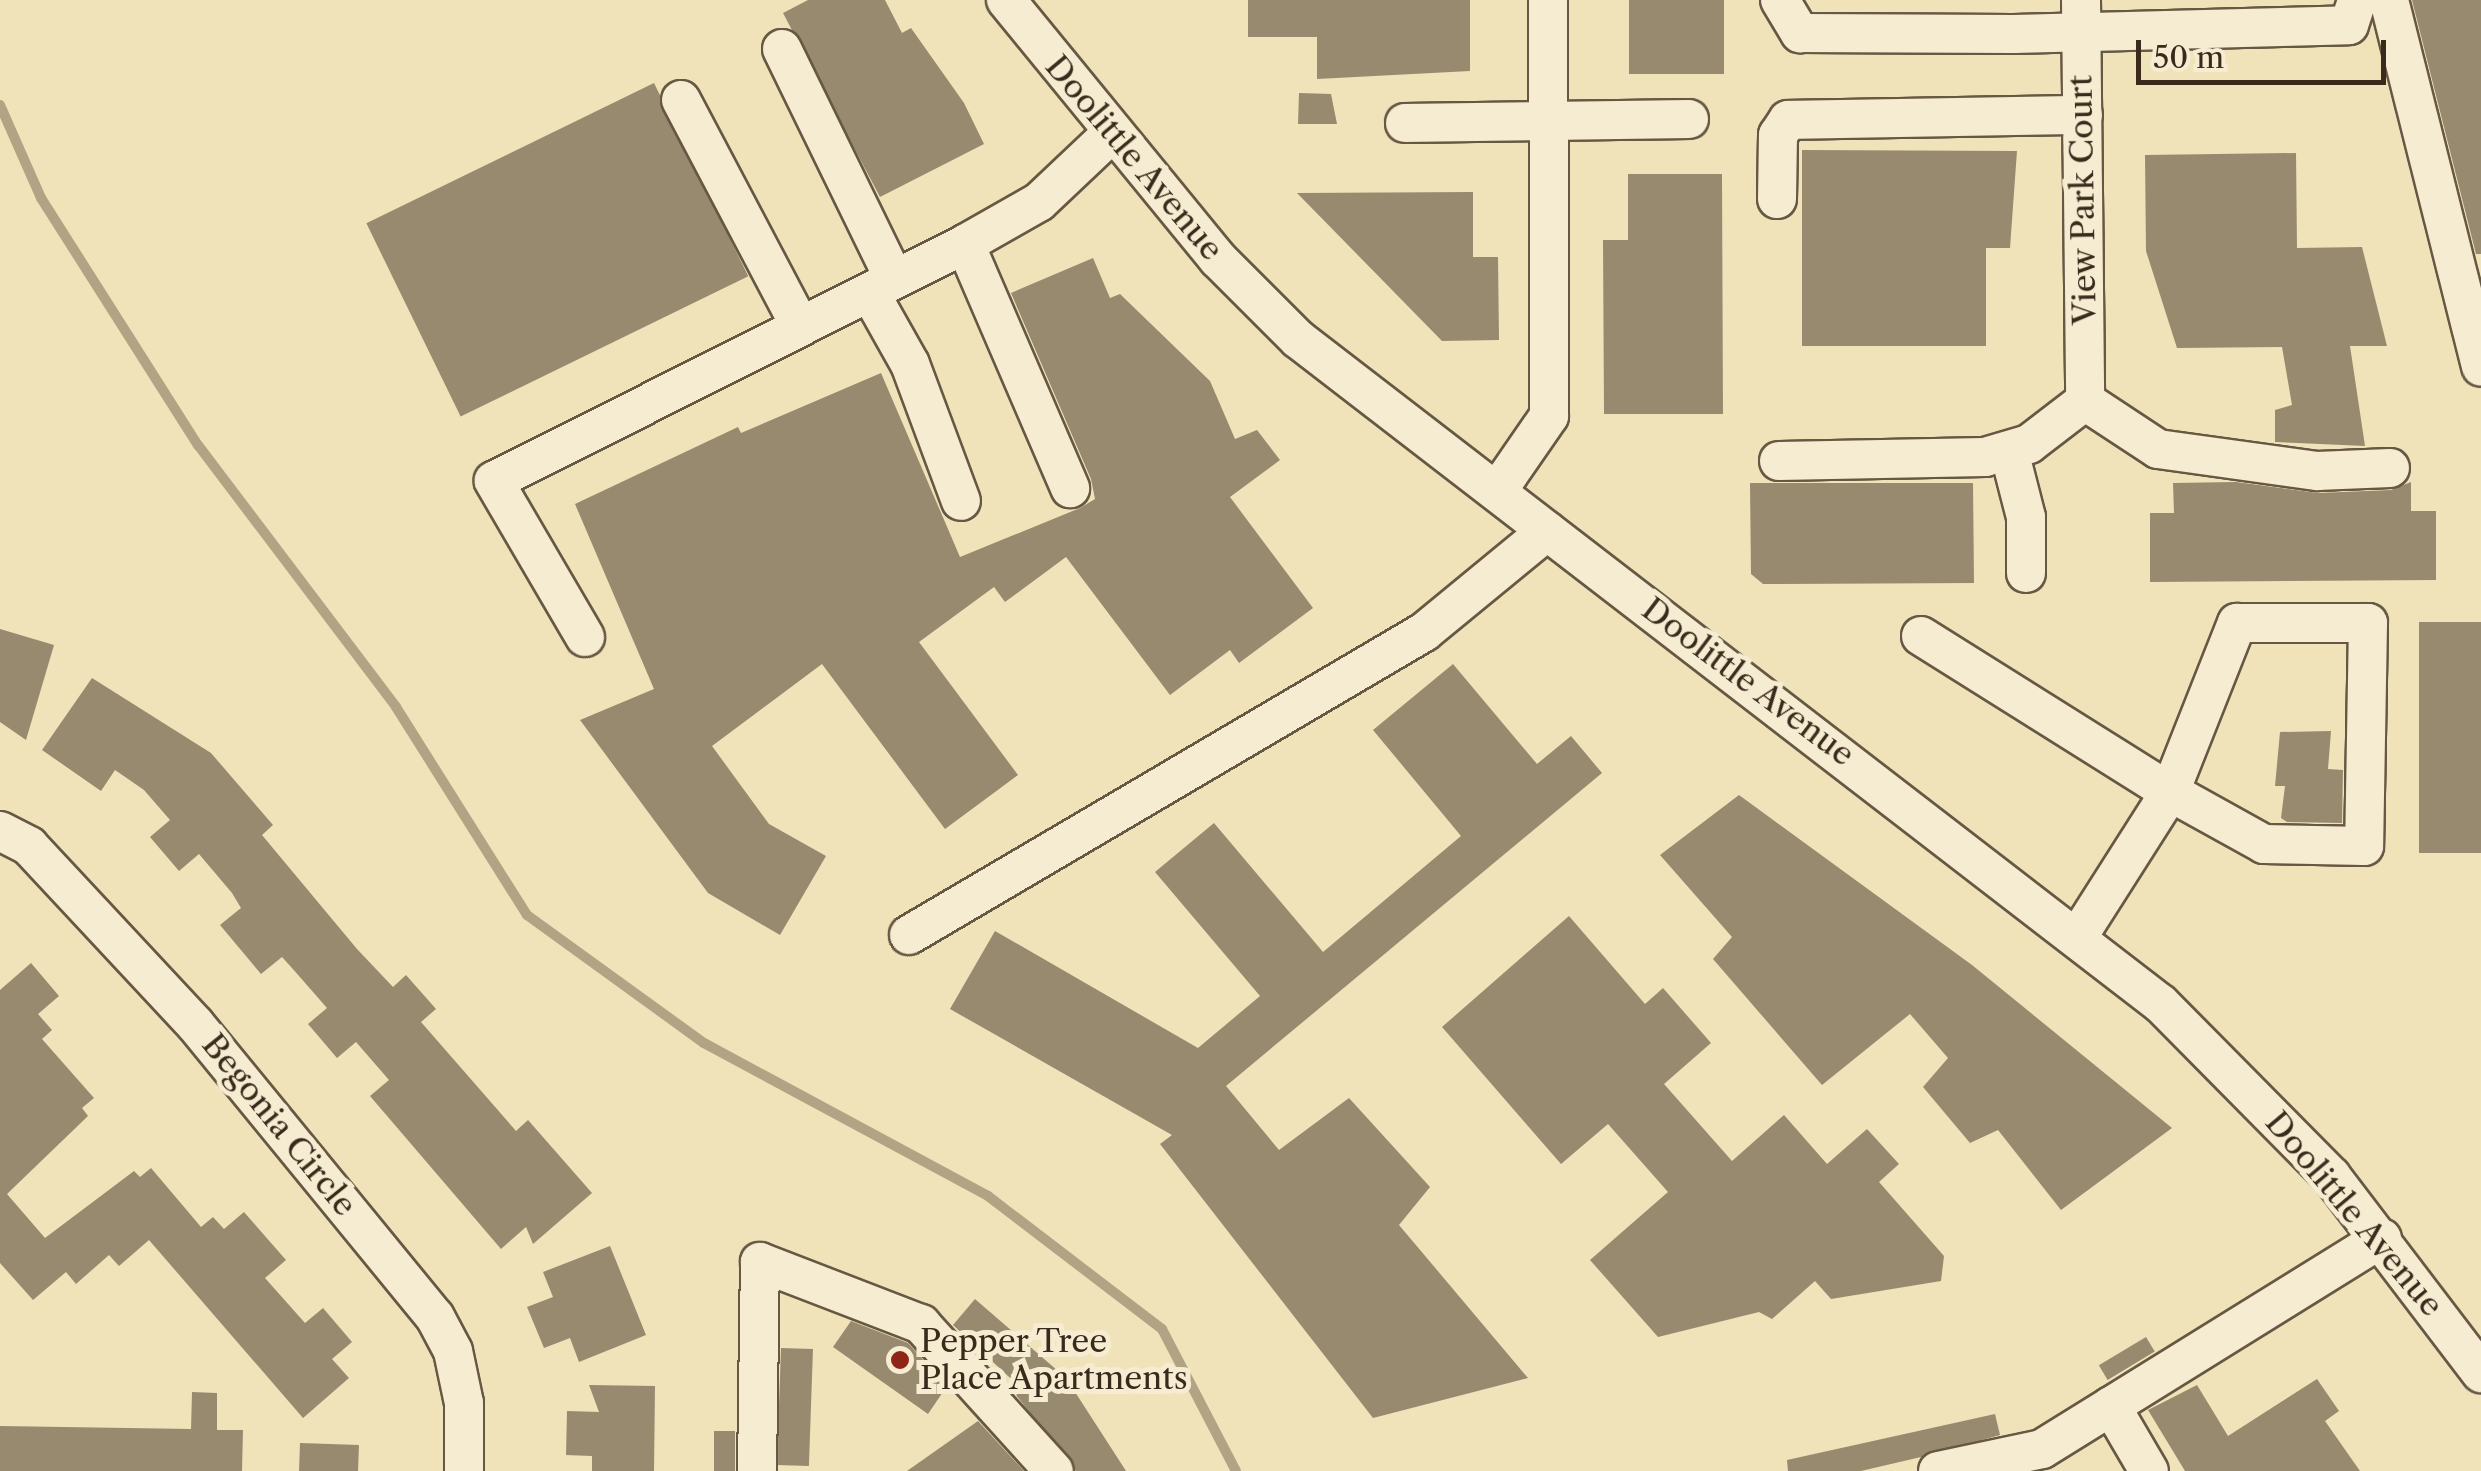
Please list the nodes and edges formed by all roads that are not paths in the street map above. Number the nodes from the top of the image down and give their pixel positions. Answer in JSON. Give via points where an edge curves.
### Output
{"nodes":[{"id":1,"x":1006,"y":0,"type":"edge"},
{"id":2,"x":1548,"y":0,"type":"edge"},
{"id":3,"x":1780,"y":0,"type":"edge"},
{"id":4,"x":2357,"y":0,"type":"edge"},
{"id":5,"x":2389,"y":0,"type":"edge"},
{"id":6,"x":2082,"y":17,"type":"edge"},
{"id":7,"x":782,"y":49,"type":"dead end"},
{"id":8,"x":681,"y":100,"type":"dead end"},
{"id":9,"x":2082,"y":115,"type":"junction"},
{"id":10,"x":1688,"y":120,"type":"dead end"},
{"id":11,"x":1548,"y":121,"type":"junction"},
{"id":12,"x":1404,"y":123,"type":"dead end"},
{"id":13,"x":1111,"y":134,"type":"junction"},
{"id":14,"x":1777,"y":199,"type":"dead end"},
{"id":15,"x":965,"y":244,"type":"junction"},
{"id":16,"x":882,"y":286,"type":"junction"},
{"id":17,"x":800,"y":326,"type":"junction"},
{"id":18,"x":2481,"y":366,"type":"edge"},
{"id":19,"x":2086,"y":401,"type":"junction"},
{"id":20,"x":2009,"y":451,"type":"junction"},
{"id":21,"x":1779,"y":461,"type":"dead end"},
{"id":22,"x":2390,"y":468,"type":"dead end"},
{"id":23,"x":1070,"y":488,"type":"dead end"},
{"id":24,"x":1498,"y":490,"type":"junction"},
{"id":25,"x":962,"y":501,"type":"dead end"},
{"id":26,"x":1546,"y":531,"type":"junction"},
{"id":27,"x":2026,"y":573,"type":"dead end"},
{"id":28,"x":1921,"y":636,"type":"dead end"},
{"id":29,"x":585,"y":637,"type":"dead end"},
{"id":30,"x":2170,"y":792,"type":"junction"},
{"id":31,"x":0,"y":832,"type":"edge"},
{"id":32,"x":909,"y":935,"type":"dead end"},
{"id":33,"x":2077,"y":938,"type":"junction"},
{"id":34,"x":2382,"y":1238,"type":"junction"},
{"id":35,"x":2481,"y":1374,"type":"edge"},
{"id":36,"x":2111,"y":1406,"type":"junction"},
{"id":37,"x":464,"y":1471,"type":"edge"},
{"id":38,"x":756,"y":1471,"type":"edge"},
{"id":39,"x":1054,"y":1471,"type":"edge"},
{"id":40,"x":1938,"y":1471,"type":"edge"},
{"id":41,"x":2149,"y":1471,"type":"edge"}],
"edges":[{"from":1,"to":13,"type":"street","name":"Doolittle Avenue"},
{"from":2,"to":11,"type":"street"},
{"from":3,"to":6,"type":"street","via":[[1800,33]]},
{"from":4,"to":6,"type":"street","via":[[2349,25]]},
{"from":5,"to":18,"type":"street"},
{"from":6,"to":9,"type":"street","name":"View Park Court"},
{"from":7,"to":16,"type":"street"},
{"from":8,"to":17,"type":"street"},
{"from":9,"to":14,"type":"street","via":[[1788,120],[1778,135]]},
{"from":9,"to":19,"type":"street","name":"View Park Court"},
{"from":10,"to":11,"type":"street"},
{"from":11,"to":12,"type":"street"},
{"from":11,"to":24,"type":"street","via":[[1549,416]]},
{"from":13,"to":15,"type":"street","via":[[1039,202]]},
{"from":13,"to":24,"type":"street","name":"Doolittle Avenue","via":[[1298,338]]},
{"from":15,"to":16,"type":"street"},
{"from":15,"to":23,"type":"street"},
{"from":16,"to":17,"type":"street"},
{"from":16,"to":25,"type":"street"},
{"from":17,"to":29,"type":"street","via":[[494,481]]},
{"from":19,"to":20,"type":"street"},
{"from":19,"to":22,"type":"street","via":[[2158,449],[2317,471]]},
{"from":20,"to":21,"type":"street"},
{"from":20,"to":27,"type":"street","via":[[2026,517]]},
{"from":24,"to":26,"type":"street","name":"Doolittle Avenue"},
{"from":26,"to":32,"type":"street","via":[[1424,632]]},
{"from":26,"to":33,"type":"street","name":"Doolittle Avenue"},
{"from":28,"to":30,"type":"street"},
{"from":30,"to":30,"type":"street","via":[[2237,623],[2368,623],[2364,846],[2264,844]]},
{"from":30,"to":33,"type":"street"},
{"from":31,"to":37,"type":"street","name":"Begonia Circle","via":[[29,846],[196,1024],[434,1316],[453,1351],[464,1403]]},
{"from":33,"to":34,"type":"street","name":"Doolittle Avenue","via":[[2161,1004],[2276,1117]]},
{"from":34,"to":35,"type":"street","name":"Doolittle Avenue"},
{"from":34,"to":36,"type":"street"},
{"from":36,"to":40,"type":"street","via":[[2042,1449]]},
{"from":36,"to":41,"type":"street"},
{"from":38,"to":39,"type":"street","via":[[760,1262],[921,1324]]}]}
